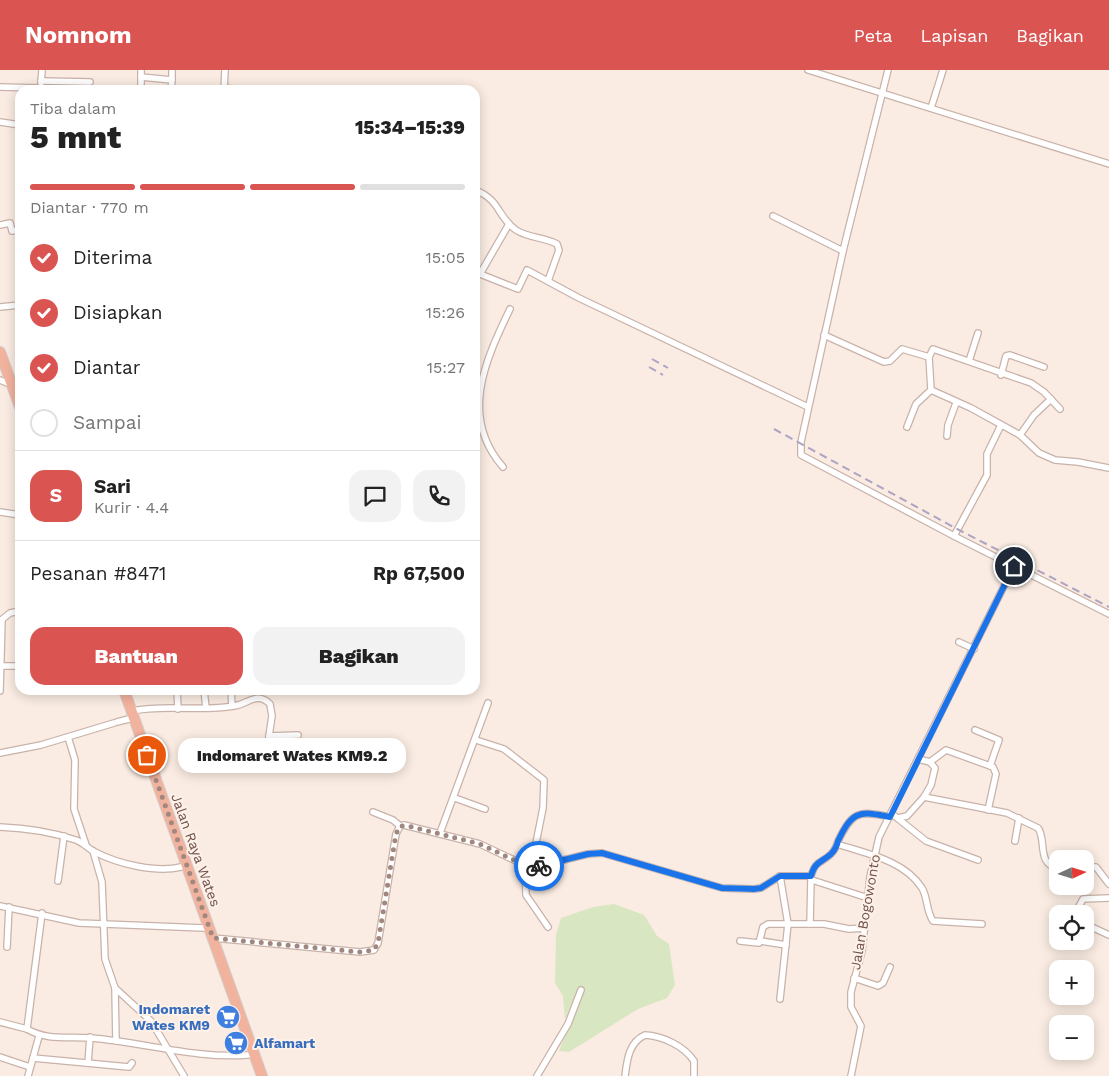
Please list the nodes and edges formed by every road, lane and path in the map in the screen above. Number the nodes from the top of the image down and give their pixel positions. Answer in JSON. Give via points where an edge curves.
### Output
{"nodes":[{"id":1,"x":42,"y":70,"type":"edge"},
{"id":2,"x":141,"y":70,"type":"edge"},
{"id":3,"x":172,"y":70,"type":"edge"},
{"id":4,"x":224,"y":70,"type":"edge"},
{"id":5,"x":808,"y":70,"type":"edge"},
{"id":6,"x":888,"y":70,"type":"edge"},
{"id":7,"x":943,"y":70,"type":"edge"},
{"id":8,"x":141,"y":77,"type":"junction"},
{"id":9,"x":172,"y":80,"type":"junction"},
{"id":10,"x":42,"y":81,"type":"junction"},
{"id":11,"x":90,"y":82,"type":"dead end"},
{"id":12,"x":41,"y":85,"type":"edge"},
{"id":13,"x":141,"y":85,"type":"edge"},
{"id":14,"x":172,"y":85,"type":"edge"},
{"id":15,"x":224,"y":85,"type":"edge"},
{"id":16,"x":0,"y":87,"type":"edge"},
{"id":17,"x":15,"y":88,"type":"edge"},
{"id":18,"x":882,"y":92,"type":"junction"},
{"id":19,"x":931,"y":108,"type":"junction"},
{"id":20,"x":0,"y":122,"type":"edge"},
{"id":21,"x":15,"y":124,"type":"edge"},
{"id":22,"x":1109,"y":164,"type":"edge"},
{"id":23,"x":480,"y":192,"type":"edge"},
{"id":24,"x":773,"y":216,"type":"dead end"},
{"id":25,"x":509,"y":224,"type":"junction"},
{"id":26,"x":0,"y":225,"type":"edge"},
{"id":27,"x":15,"y":231,"type":"edge"},
{"id":28,"x":843,"y":251,"type":"junction"},
{"id":29,"x":480,"y":271,"type":"edge"},
{"id":30,"x":480,"y":275,"type":"edge"},
{"id":31,"x":548,"y":281,"type":"junction"},
{"id":32,"x":15,"y":306,"type":"edge"},
{"id":33,"x":0,"y":307,"type":"edge"},
{"id":34,"x":510,"y":310,"type":"dead end"},
{"id":35,"x":978,"y":333,"type":"dead end"},
{"id":36,"x":824,"y":335,"type":"junction"},
{"id":37,"x":0,"y":352,"type":"edge"},
{"id":38,"x":929,"y":357,"type":"junction"},
{"id":39,"x":969,"y":361,"type":"junction"},
{"id":40,"x":1044,"y":366,"type":"dead end"},
{"id":41,"x":1001,"y":374,"type":"junction"},
{"id":42,"x":0,"y":380,"type":"edge"},
{"id":43,"x":12,"y":385,"type":"junction"},
{"id":44,"x":931,"y":390,"type":"junction"},
{"id":45,"x":480,"y":392,"type":"edge"},
{"id":46,"x":15,"y":393,"type":"edge"},
{"id":47,"x":1050,"y":399,"type":"junction"},
{"id":48,"x":956,"y":403,"type":"junction"},
{"id":49,"x":806,"y":406,"type":"junction"},
{"id":50,"x":1060,"y":409,"type":"dead end"},
{"id":51,"x":480,"y":419,"type":"edge"},
{"id":52,"x":1001,"y":425,"type":"junction"},
{"id":53,"x":907,"y":427,"type":"dead end"},
{"id":54,"x":1020,"y":435,"type":"junction"},
{"id":55,"x":946,"y":436,"type":"dead end"},
{"id":56,"x":504,"y":467,"type":"dead end"},
{"id":57,"x":1109,"y":468,"type":"edge"},
{"id":58,"x":0,"y":512,"type":"edge"},
{"id":59,"x":15,"y":514,"type":"edge"},
{"id":60,"x":954,"y":536,"type":"junction"},
{"id":61,"x":1014,"y":566,"type":"junction"},
{"id":62,"x":15,"y":612,"type":"edge"},
{"id":63,"x":1109,"y":614,"type":"edge"},
{"id":64,"x":1,"y":620,"type":"edge"},
{"id":65,"x":959,"y":642,"type":"dead end"},
{"id":66,"x":974,"y":649,"type":"junction"},
{"id":67,"x":2,"y":666,"type":"junction"},
{"id":68,"x":15,"y":666,"type":"edge"},
{"id":69,"x":0,"y":691,"type":"edge"},
{"id":70,"x":120,"y":695,"type":"edge"},
{"id":71,"x":125,"y":695,"type":"edge"},
{"id":72,"x":177,"y":695,"type":"edge"},
{"id":73,"x":205,"y":695,"type":"edge"},
{"id":74,"x":231,"y":695,"type":"edge"},
{"id":75,"x":488,"y":703,"type":"dead end"},
{"id":76,"x":232,"y":706,"type":"junction"},
{"id":77,"x":206,"y":708,"type":"junction"},
{"id":78,"x":178,"y":709,"type":"junction"},
{"id":79,"x":130,"y":715,"type":"junction"},
{"id":80,"x":975,"y":730,"type":"dead end"},
{"id":81,"x":298,"y":735,"type":"dead end"},
{"id":82,"x":268,"y":736,"type":"junction"},
{"id":83,"x":68,"y":737,"type":"junction"},
{"id":84,"x":476,"y":740,"type":"junction"},
{"id":85,"x":0,"y":753,"type":"edge"},
{"id":86,"x":918,"y":758,"type":"junction"},
{"id":87,"x":297,"y":760,"type":"dead end"},
{"id":88,"x":930,"y":762,"type":"junction"},
{"id":89,"x":990,"y":766,"type":"junction"},
{"id":90,"x":924,"y":797,"type":"junction"},
{"id":91,"x":455,"y":798,"type":"junction"},
{"id":92,"x":485,"y":808,"type":"dead end"},
{"id":93,"x":988,"y":810,"type":"junction"},
{"id":94,"x":373,"y":812,"type":"dead end"},
{"id":95,"x":890,"y":815,"type":"junction"},
{"id":96,"x":898,"y":818,"type":"junction"},
{"id":97,"x":1019,"y":818,"type":"junction"},
{"id":98,"x":400,"y":826,"type":"junction"},
{"id":99,"x":0,"y":827,"type":"edge"},
{"id":100,"x":440,"y":834,"type":"junction"},
{"id":101,"x":64,"y":836,"type":"junction"},
{"id":102,"x":1015,"y":841,"type":"dead end"},
{"id":103,"x":86,"y":844,"type":"junction"},
{"id":104,"x":837,"y":844,"type":"junction"},
{"id":105,"x":92,"y":851,"type":"junction"},
{"id":106,"x":874,"y":856,"type":"junction"},
{"id":107,"x":978,"y":860,"type":"dead end"},
{"id":108,"x":1049,"y":864,"type":"edge"},
{"id":109,"x":181,"y":867,"type":"junction"},
{"id":110,"x":528,"y":867,"type":"junction"},
{"id":111,"x":1094,"y":867,"type":"edge"},
{"id":112,"x":780,"y":876,"type":"junction"},
{"id":113,"x":811,"y":878,"type":"junction"},
{"id":114,"x":58,"y":881,"type":"dead end"},
{"id":115,"x":1109,"y":884,"type":"edge"},
{"id":116,"x":868,"y":898,"type":"junction"},
{"id":117,"x":1109,"y":898,"type":"edge"},
{"id":118,"x":1080,"y":905,"type":"edge"},
{"id":119,"x":0,"y":906,"type":"edge"},
{"id":120,"x":9,"y":907,"type":"junction"},
{"id":121,"x":42,"y":913,"type":"junction"},
{"id":122,"x":102,"y":924,"type":"junction"},
{"id":123,"x":788,"y":924,"type":"junction"},
{"id":124,"x":810,"y":924,"type":"junction"},
{"id":125,"x":982,"y":924,"type":"dead end"},
{"id":126,"x":548,"y":927,"type":"dead end"},
{"id":127,"x":204,"y":928,"type":"junction"},
{"id":128,"x":865,"y":928,"type":"junction"},
{"id":129,"x":1094,"y":928,"type":"edge"},
{"id":130,"x":1109,"y":935,"type":"edge"},
{"id":131,"x":213,"y":938,"type":"junction"},
{"id":132,"x":740,"y":941,"type":"dead end"},
{"id":133,"x":761,"y":941,"type":"junction"},
{"id":134,"x":786,"y":945,"type":"junction"},
{"id":135,"x":6,"y":947,"type":"dead end"},
{"id":136,"x":890,"y":967,"type":"dead end"},
{"id":137,"x":854,"y":978,"type":"junction"},
{"id":138,"x":115,"y":988,"type":"junction"},
{"id":139,"x":581,"y":990,"type":"dead end"},
{"id":140,"x":780,"y":999,"type":"dead end"},
{"id":141,"x":0,"y":1022,"type":"edge"},
{"id":142,"x":27,"y":1030,"type":"junction"},
{"id":143,"x":39,"y":1036,"type":"junction"},
{"id":144,"x":90,"y":1038,"type":"junction"},
{"id":145,"x":116,"y":1041,"type":"junction"},
{"id":146,"x":168,"y":1050,"type":"junction"},
{"id":147,"x":248,"y":1055,"type":"junction"},
{"id":148,"x":0,"y":1057,"type":"edge"},
{"id":149,"x":33,"y":1058,"type":"junction"},
{"id":150,"x":88,"y":1063,"type":"junction"},
{"id":151,"x":132,"y":1063,"type":"dead end"},
{"id":152,"x":30,"y":1067,"type":"junction"},
{"id":153,"x":28,"y":1076,"type":"edge"},
{"id":154,"x":184,"y":1076,"type":"edge"},
{"id":155,"x":256,"y":1076,"type":"edge"},
{"id":156,"x":262,"y":1076,"type":"edge"},
{"id":157,"x":537,"y":1076,"type":"edge"},
{"id":158,"x":625,"y":1076,"type":"edge"},
{"id":159,"x":694,"y":1076,"type":"edge"},
{"id":160,"x":851,"y":1076,"type":"edge"}],
"edges":[{"from":1,"to":10,"type":"street"},
{"from":2,"to":8,"type":"street"},
{"from":3,"to":9,"type":"street"},
{"from":4,"to":15,"type":"street"},
{"from":5,"to":18,"type":"street"},
{"from":6,"to":18,"type":"street"},
{"from":7,"to":19,"type":"street"},
{"from":8,"to":9,"type":"street"},
{"from":8,"to":13,"type":"street"},
{"from":9,"to":14,"type":"street"},
{"from":10,"to":11,"type":"street"},
{"from":10,"to":12,"type":"street"},
{"from":16,"to":17,"type":"street"},
{"from":18,"to":19,"type":"street"},
{"from":18,"to":28,"type":"street"},
{"from":19,"to":22,"type":"street"},
{"from":20,"to":21,"type":"street"},
{"from":23,"to":25,"type":"street","via":[[491,198]]},
{"from":24,"to":28,"type":"street"},
{"from":25,"to":29,"type":"street"},
{"from":25,"to":31,"type":"street","via":[[525,235],[557,244],[559,250]]},
{"from":26,"to":27,"type":"street","via":[[10,223],[12,231]]},
{"from":28,"to":36,"type":"street"},
{"from":30,"to":31,"type":"street","via":[[518,289],[527,270]]},
{"from":31,"to":49,"type":"street"},
{"from":32,"to":33,"type":"street"},
{"from":34,"to":45,"type":"street","via":[[497,336]]},
{"from":35,"to":39,"type":"street"},
{"from":36,"to":38,"type":"street","via":[[884,362],[890,361],[902,349]]},
{"from":36,"to":49,"type":"street"},
{"from":37,"to":43,"type":"highway"},
{"from":38,"to":39,"type":"street","via":[[933,349]]},
{"from":38,"to":44,"type":"street"},
{"from":39,"to":41,"type":"street"},
{"from":40,"to":41,"type":"street","via":[[1010,355],[1006,356]]},
{"from":41,"to":47,"type":"street","via":[[1031,383]]},
{"from":42,"to":43,"type":"street"},
{"from":43,"to":46,"type":"highway"},
{"from":44,"to":48,"type":"street"},
{"from":44,"to":53,"type":"street","via":[[916,404]]},
{"from":47,"to":50,"type":"street"},
{"from":47,"to":54,"type":"street"},
{"from":48,"to":52,"type":"street"},
{"from":48,"to":55,"type":"street"},
{"from":49,"to":60,"type":"street","via":[[802,457]]},
{"from":51,"to":56,"type":"street","via":[[485,439]]},
{"from":52,"to":54,"type":"street"},
{"from":52,"to":60,"type":"street","via":[[987,454],[988,476]]},
{"from":54,"to":57,"type":"street","via":[[1039,453],[1057,461]]},
{"from":58,"to":59,"type":"street"},
{"from":60,"to":61,"type":"street"},
{"from":61,"to":63,"type":"street"},
{"from":61,"to":66,"type":"street","name":"Jalan Bogowonto"},
{"from":62,"to":64,"type":"street"},
{"from":64,"to":67,"type":"street"},
{"from":65,"to":66,"type":"street"},
{"from":66,"to":86,"type":"street","name":"Jalan Bogowonto"},
{"from":67,"to":68,"type":"street"},
{"from":67,"to":69,"type":"street"},
{"from":70,"to":79,"type":"highway","name":"Jalan Raya Wates"},
{"from":71,"to":79,"type":"highway","name":"Jalan Raya Wates"},
{"from":72,"to":78,"type":"street"},
{"from":73,"to":77,"type":"street"},
{"from":74,"to":76,"type":"street"},
{"from":75,"to":84,"type":"street"},
{"from":76,"to":77,"type":"street"},
{"from":76,"to":82,"type":"street","via":[[255,698],[267,701],[272,713]]},
{"from":77,"to":78,"type":"street"},
{"from":78,"to":79,"type":"street"},
{"from":79,"to":83,"type":"street","via":[[115,723]]},
{"from":79,"to":109,"type":"highway","name":"Jalan Raya Wates"},
{"from":79,"to":131,"type":"highway","name":"Jalan Raya Wates"},
{"from":80,"to":89,"type":"street","via":[[999,740]]},
{"from":81,"to":82,"type":"street"},
{"from":82,"to":87,"type":"street","via":[[265,763]]},
{"from":83,"to":85,"type":"street"},
{"from":83,"to":103,"type":"street","via":[[76,760],[74,809]]},
{"from":84,"to":91,"type":"street"},
{"from":84,"to":110,"type":"street","via":[[509,752],[544,780],[543,808]]},
{"from":86,"to":88,"type":"street"},
{"from":86,"to":95,"type":"street","name":"Jalan Bogowonto"},
{"from":88,"to":89,"type":"street","via":[[946,750]]},
{"from":88,"to":90,"type":"street","via":[[935,773]]},
{"from":89,"to":93,"type":"street","via":[[996,774]]},
{"from":90,"to":93,"type":"street"},
{"from":90,"to":96,"type":"street","via":[[908,816]]},
{"from":91,"to":92,"type":"street"},
{"from":91,"to":100,"type":"street"},
{"from":93,"to":97,"type":"street"},
{"from":94,"to":98,"type":"street"},
{"from":95,"to":96,"type":"street"},
{"from":95,"to":104,"type":"street","via":[[859,813],[847,823]]},
{"from":95,"to":106,"type":"street","name":"Jalan Bogowonto"},
{"from":96,"to":107,"type":"street","via":[[935,846]]},
{"from":97,"to":102,"type":"street"},
{"from":97,"to":108,"type":"street","via":[[1038,828],[1042,836],[1042,852]]},
{"from":98,"to":100,"type":"street"},
{"from":98,"to":131,"type":"street","via":[[374,950],[360,952]]},
{"from":99,"to":101,"type":"street"},
{"from":100,"to":110,"type":"street","via":[[480,844]]},
{"from":101,"to":103,"type":"street"},
{"from":101,"to":114,"type":"street"},
{"from":103,"to":105,"type":"street"},
{"from":104,"to":106,"type":"street"},
{"from":104,"to":113,"type":"street","via":[[831,854],[816,864]]},
{"from":105,"to":109,"type":"street","via":[[142,867]]},
{"from":105,"to":122,"type":"street","via":[[102,882]]},
{"from":106,"to":116,"type":"street","name":"Jalan Bogowonto"},
{"from":106,"to":125,"type":"street","via":[[900,865],[923,889],[933,921]]},
{"from":109,"to":127,"type":"highway","name":"Jalan Raya Wates"},
{"from":110,"to":112,"type":"street","via":[[595,852],[722,888],[761,888]]},
{"from":110,"to":126,"type":"street","via":[[526,895]]},
{"from":111,"to":115,"type":"street"},
{"from":112,"to":113,"type":"street"},
{"from":112,"to":123,"type":"street"},
{"from":113,"to":116,"type":"street"},
{"from":113,"to":124,"type":"street"},
{"from":116,"to":128,"type":"street","name":"Jalan Bogowonto"},
{"from":117,"to":118,"type":"street","via":[[1083,899]]},
{"from":119,"to":120,"type":"street"},
{"from":120,"to":121,"type":"street"},
{"from":120,"to":135,"type":"street"},
{"from":121,"to":122,"type":"street","via":[[79,923]]},
{"from":121,"to":142,"type":"street"},
{"from":122,"to":127,"type":"street"},
{"from":122,"to":138,"type":"street","via":[[106,959]]},
{"from":123,"to":124,"type":"street"},
{"from":123,"to":133,"type":"street","via":[[764,926]]},
{"from":123,"to":134,"type":"street"},
{"from":124,"to":128,"type":"street"},
{"from":127,"to":147,"type":"highway","name":"Jalan Raya Wates"},
{"from":128,"to":137,"type":"street","name":"Jalan Bogowonto"},
{"from":129,"to":130,"type":"street"},
{"from":131,"to":156,"type":"highway","name":"Jalan Raya Wates"},
{"from":132,"to":133,"type":"street"},
{"from":133,"to":134,"type":"street"},
{"from":134,"to":140,"type":"street"},
{"from":136,"to":137,"type":"street","via":[[883,983],[878,986]]},
{"from":137,"to":160,"type":"street","name":"Jalan Bogowonto","via":[[850,1003],[861,1026]]},
{"from":138,"to":145,"type":"street"},
{"from":138,"to":146,"type":"street","via":[[151,1021]]},
{"from":139,"to":157,"type":"street","via":[[568,1024]]},
{"from":141,"to":142,"type":"street"},
{"from":142,"to":143,"type":"street"},
{"from":143,"to":144,"type":"street"},
{"from":143,"to":149,"type":"street"},
{"from":144,"to":145,"type":"street"},
{"from":144,"to":150,"type":"street"},
{"from":145,"to":146,"type":"street"},
{"from":146,"to":147,"type":"street"},
{"from":146,"to":154,"type":"street"},
{"from":147,"to":155,"type":"highway","name":"Jalan Raya Wates"},
{"from":148,"to":152,"type":"street"},
{"from":149,"to":150,"type":"street"},
{"from":149,"to":152,"type":"street"},
{"from":150,"to":151,"type":"street","via":[[129,1067]]},
{"from":152,"to":153,"type":"street"},
{"from":158,"to":159,"type":"street","via":[[634,1042],[645,1035],[680,1047],[692,1058]]}]}
